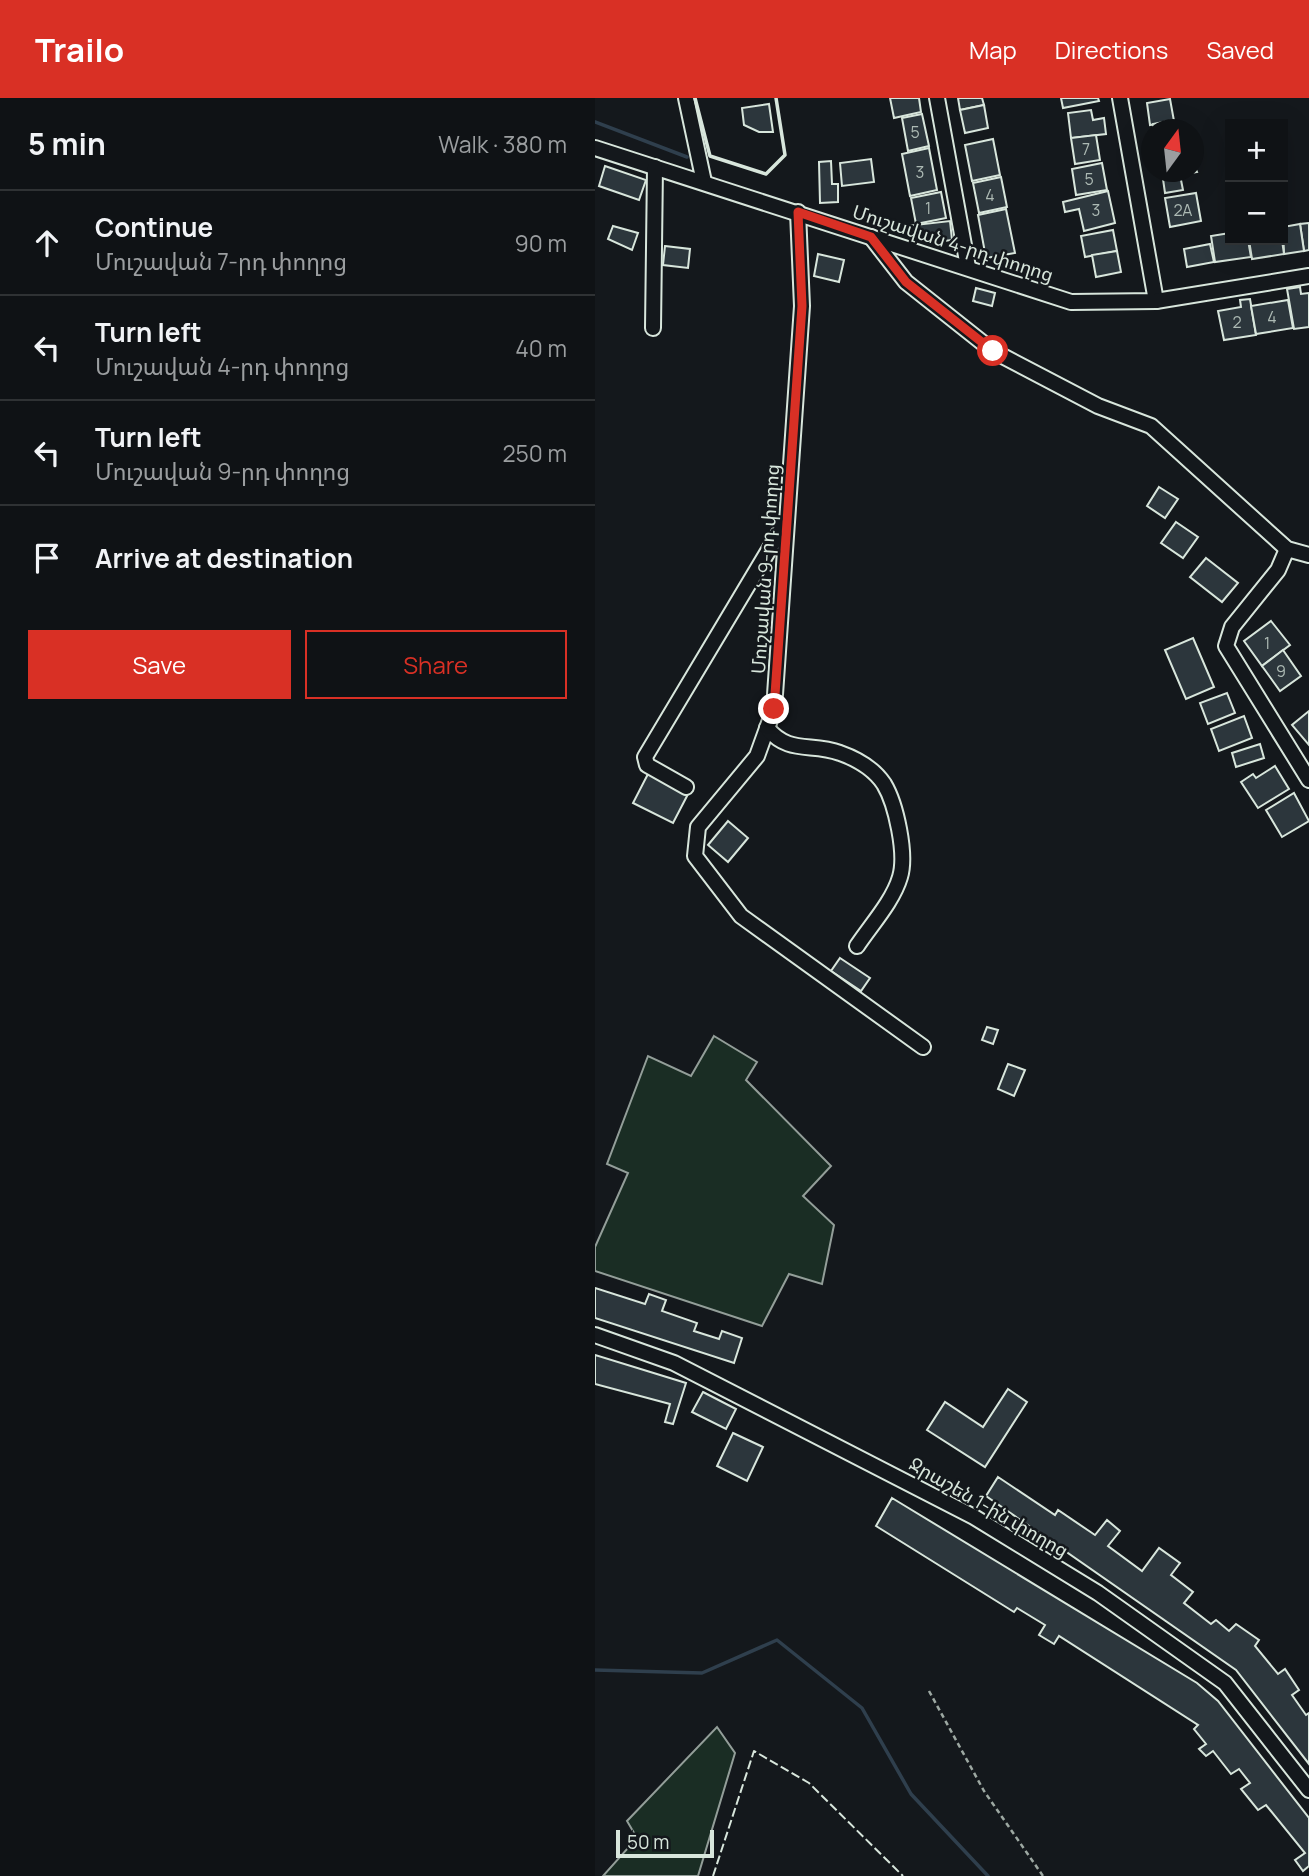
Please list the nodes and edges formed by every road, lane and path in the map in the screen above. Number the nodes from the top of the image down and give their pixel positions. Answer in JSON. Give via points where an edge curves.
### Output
{"nodes":[{"id":1,"x":686,"y":98,"type":"edge"},
{"id":2,"x":937,"y":98,"type":"edge"},
{"id":3,"x":1120,"y":98,"type":"edge"},
{"id":4,"x":595,"y":148,"type":"edge"},
{"id":5,"x":655,"y":167,"type":"junction"},
{"id":6,"x":704,"y":182,"type":"junction"},
{"id":7,"x":798,"y":212,"type":"junction"},
{"id":8,"x":871,"y":237,"type":"junction"},
{"id":9,"x":968,"y":267,"type":"junction"},
{"id":10,"x":1309,"y":276,"type":"edge"},
{"id":11,"x":1156,"y":301,"type":"junction"},
{"id":12,"x":653,"y":328,"type":"dead end"},
{"id":13,"x":787,"y":519,"type":"junction"},
{"id":14,"x":1287,"y":549,"type":"junction"},
{"id":15,"x":1309,"y":555,"type":"edge"},
{"id":16,"x":767,"y":728,"type":"junction"},
{"id":17,"x":1309,"y":780,"type":"edge"},
{"id":18,"x":687,"y":787,"type":"dead end"},
{"id":19,"x":857,"y":946,"type":"dead end"},
{"id":20,"x":923,"y":1047,"type":"dead end"},
{"id":21,"x":595,"y":1335,"type":"edge"},
{"id":22,"x":929,"y":1691,"type":"dead end"},
{"id":23,"x":1309,"y":1790,"type":"edge"},
{"id":24,"x":1043,"y":1876,"type":"edge"}],
"edges":[{"from":1,"to":6,"type":"street"},
{"from":2,"to":9,"type":"street"},
{"from":3,"to":11,"type":"street"},
{"from":4,"to":5,"type":"street","name":"Մուշավան 4-րդ փողոց"},
{"from":5,"to":6,"type":"street","name":"Մուշավան 4-րդ փողոց"},
{"from":5,"to":12,"type":"street"},
{"from":6,"to":7,"type":"street","name":"Մուշավան 4-րդ փողոց"},
{"from":7,"to":8,"type":"street","name":"Մուշավան 4-րդ փողոց"},
{"from":7,"to":13,"type":"street","name":"Մուշավան 9-րդ փողոց","via":[[802,306]]},
{"from":8,"to":9,"type":"street","name":"Մուշավան 4-րդ փողոց"},
{"from":8,"to":14,"type":"street","via":[[906,282],[993,351],[1098,406],[1151,426]]},
{"from":9,"to":11,"type":"street","name":"Մուշավան 4-րդ փողոց","via":[[1071,302]]},
{"from":10,"to":11,"type":"street","name":"Մուշավան 4-րդ փողոց"},
{"from":13,"to":16,"type":"street","name":"Մուշավան 9-րդ փողոց","via":[[774,709]]},
{"from":13,"to":18,"type":"street","via":[[645,757],[647,765]]},
{"from":14,"to":15,"type":"street"},
{"from":14,"to":17,"type":"street","via":[[1278,570],[1232,627],[1226,646]]},
{"from":16,"to":19,"type":"street","via":[[787,745],[853,758],[884,784],[902,846],[901,877]]},
{"from":16,"to":20,"type":"street","name":"Մուշավան 9-րդ փողոց","via":[[757,755],[698,827],[695,856],[741,916]]},
{"from":21,"to":23,"type":"street","name":"Ջրաշեն 1-ին փողոց","via":[[674,1363],[974,1517],[1098,1592],[1225,1683]]},
{"from":22,"to":24,"type":"path","via":[[984,1791]]}]}
